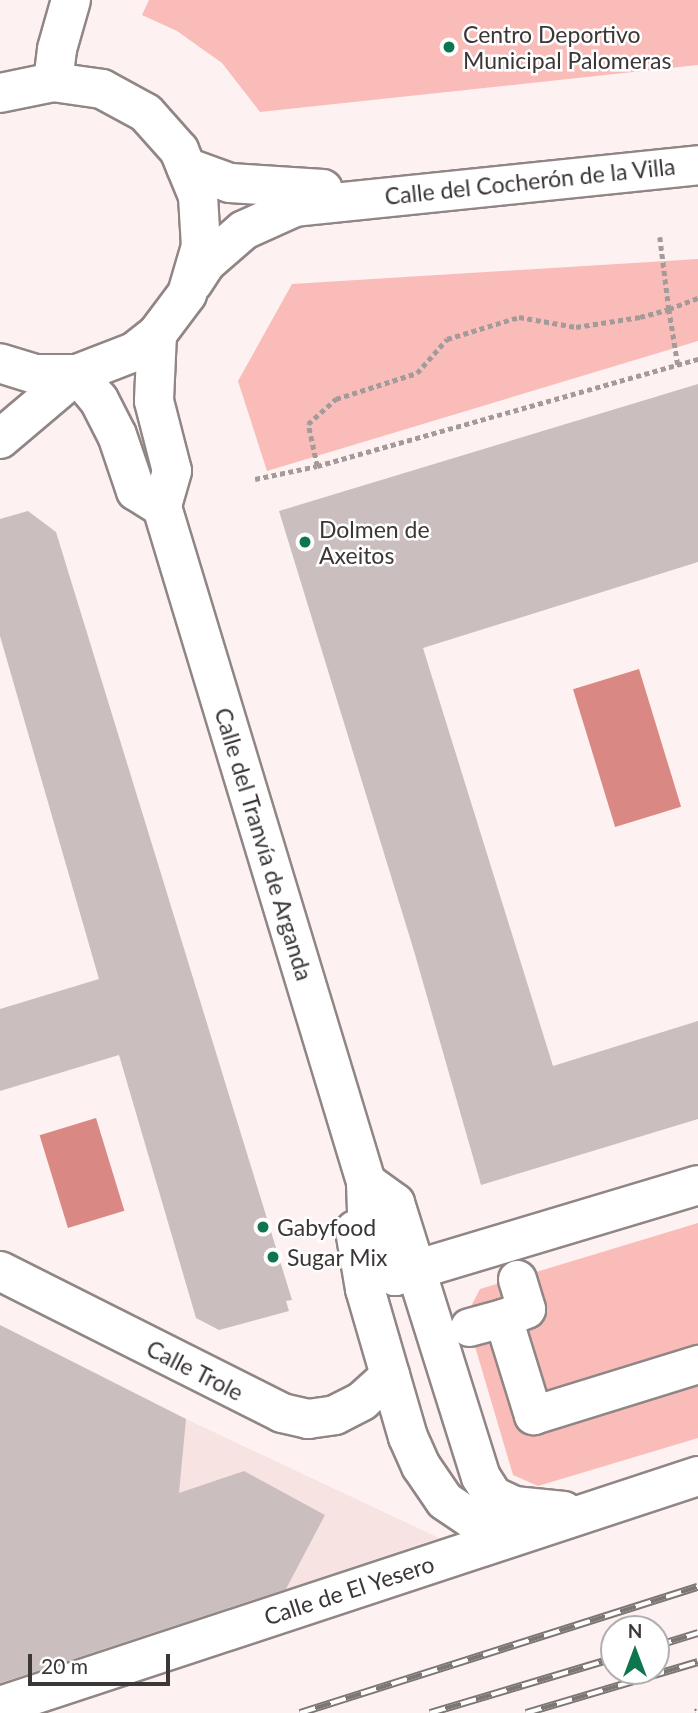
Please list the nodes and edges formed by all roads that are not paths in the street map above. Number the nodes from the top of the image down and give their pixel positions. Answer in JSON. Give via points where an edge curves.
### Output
{"nodes":[{"id":1,"x":71,"y":0,"type":"edge"},
{"id":2,"x":53,"y":82,"type":"junction"},
{"id":3,"x":0,"y":93,"type":"edge"},
{"id":4,"x":698,"y":164,"type":"edge"},
{"id":5,"x":186,"y":167,"type":"junction"},
{"id":6,"x":362,"y":197,"type":"junction"},
{"id":7,"x":187,"y":294,"type":"junction"},
{"id":8,"x":158,"y":334,"type":"junction"},
{"id":9,"x":0,"y":363,"type":"edge"},
{"id":10,"x":77,"y":374,"type":"junction"},
{"id":11,"x":0,"y":439,"type":"edge"},
{"id":12,"x":162,"y":507,"type":"junction"},
{"id":13,"x":366,"y":1182,"type":"junction"},
{"id":14,"x":698,"y":1185,"type":"edge"},
{"id":15,"x":415,"y":1269,"type":"junction"},
{"id":16,"x":0,"y":1271,"type":"edge"},
{"id":17,"x":517,"y":1279,"type":"dead end"},
{"id":18,"x":698,"y":1364,"type":"edge"},
{"id":19,"x":390,"y":1376,"type":"junction"},
{"id":20,"x":698,"y":1476,"type":"edge"},
{"id":21,"x":587,"y":1510,"type":"junction"},
{"id":22,"x":526,"y":1531,"type":"junction"},
{"id":23,"x":0,"y":1706,"type":"edge"}],
"edges":[{"from":1,"to":2,"type":"street"},
{"from":2,"to":3,"type":"street"},
{"from":2,"to":5,"type":"street","via":[[102,89],[146,113],[179,150]]},
{"from":4,"to":6,"type":"street","name":"Calle del Cocherón de la Villa"},
{"from":5,"to":6,"type":"street","name":"Calle del Cocherón de la Villa","via":[[230,183],[337,189]]},
{"from":5,"to":7,"type":"street","via":[[198,196],[201,246]]},
{"from":6,"to":7,"type":"street","name":"Calle del Cocherón de la Villa","via":[[295,207],[244,230],[206,263]]},
{"from":7,"to":8,"type":"street","name":"Calle del Cocherón de la Villa"},
{"from":8,"to":10,"type":"street","via":[[134,352]]},
{"from":8,"to":12,"type":"street","via":[[155,401],[172,471]]},
{"from":9,"to":10,"type":"street","via":[[35,374]]},
{"from":10,"to":11,"type":"street"},
{"from":10,"to":12,"type":"street","via":[[99,400],[117,435],[136,491]]},
{"from":12,"to":13,"type":"street","name":"Calle del Tranvía de Arganda"},
{"from":13,"to":15,"type":"street","name":"Calle del Tranvía de Arganda","via":[[367,1215],[380,1260],[394,1276]]},
{"from":13,"to":19,"type":"street","via":[[355,1241]]},
{"from":14,"to":15,"type":"street"},
{"from":15,"to":21,"type":"street","via":[[477,1467],[493,1496],[514,1506],[548,1512]]},
{"from":16,"to":19,"type":"street","name":"Calle Trole","via":[[282,1413],[308,1419],[335,1415],[362,1401]]},
{"from":17,"to":18,"type":"street","via":[[526,1309],[486,1322],[533,1415]]},
{"from":19,"to":22,"type":"street","via":[[408,1437],[445,1501],[473,1520],[498,1529]]},
{"from":20,"to":21,"type":"street","name":"Calle de El Yesero"},
{"from":21,"to":22,"type":"street","name":"Calle de El Yesero"},
{"from":22,"to":23,"type":"street","name":"Calle de El Yesero"}]}
